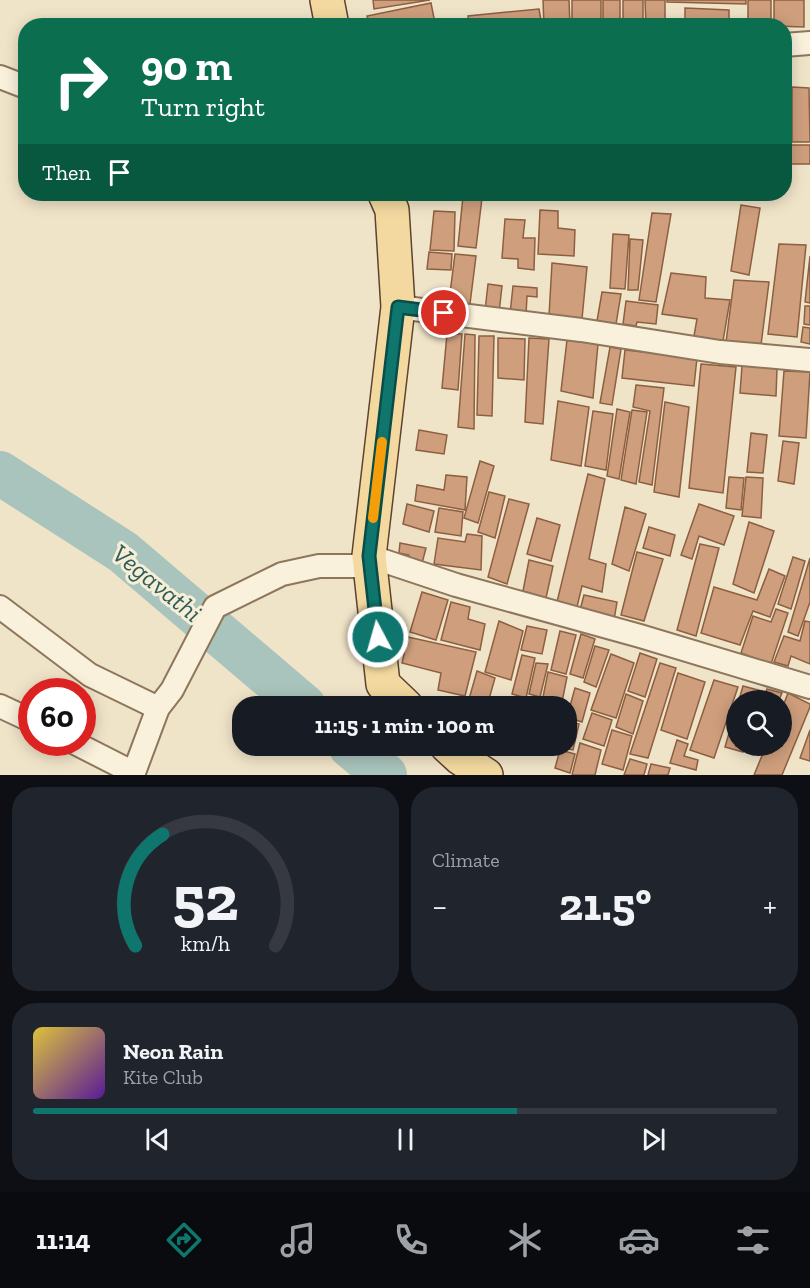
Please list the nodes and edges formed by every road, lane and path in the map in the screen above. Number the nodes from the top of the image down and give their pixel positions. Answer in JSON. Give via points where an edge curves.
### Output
{"nodes":[{"id":1,"x":327,"y":0,"type":"edge"},
{"id":2,"x":330,"y":18,"type":"edge"},
{"id":3,"x":810,"y":43,"type":"edge"},
{"id":4,"x":792,"y":44,"type":"edge"},
{"id":5,"x":0,"y":77,"type":"edge"},
{"id":6,"x":18,"y":84,"type":"edge"},
{"id":7,"x":388,"y":201,"type":"edge"},
{"id":8,"x":398,"y":307,"type":"junction"},
{"id":9,"x":810,"y":360,"type":"edge"},
{"id":10,"x":369,"y":561,"type":"junction"},
{"id":11,"x":0,"y":607,"type":"edge"},
{"id":12,"x":810,"y":687,"type":"edge"},
{"id":13,"x":396,"y":696,"type":"edge"},
{"id":14,"x":0,"y":706,"type":"edge"},
{"id":15,"x":158,"y":708,"type":"junction"},
{"id":16,"x":18,"y":715,"type":"edge"},
{"id":17,"x":96,"y":754,"type":"edge"},
{"id":18,"x":458,"y":756,"type":"edge"},
{"id":19,"x":134,"y":774,"type":"edge"},
{"id":20,"x":486,"y":775,"type":"edge"}],
"edges":[{"from":1,"to":2,"type":"main road"},
{"from":3,"to":4,"type":"street"},
{"from":5,"to":6,"type":"street"},
{"from":7,"to":8,"type":"main road","via":[[392,210]]},
{"from":8,"to":9,"type":"street","via":[[720,352]]},
{"from":8,"to":10,"type":"main road"},
{"from":10,"to":12,"type":"street"},
{"from":10,"to":13,"type":"main road","via":[[383,684]]},
{"from":10,"to":15,"type":"street","via":[[282,574],[214,607],[172,690]]},
{"from":11,"to":15,"type":"street","via":[[90,675]]},
{"from":14,"to":16,"type":"street"},
{"from":15,"to":19,"type":"street"},
{"from":17,"to":19,"type":"street"},
{"from":18,"to":20,"type":"main road"}]}
